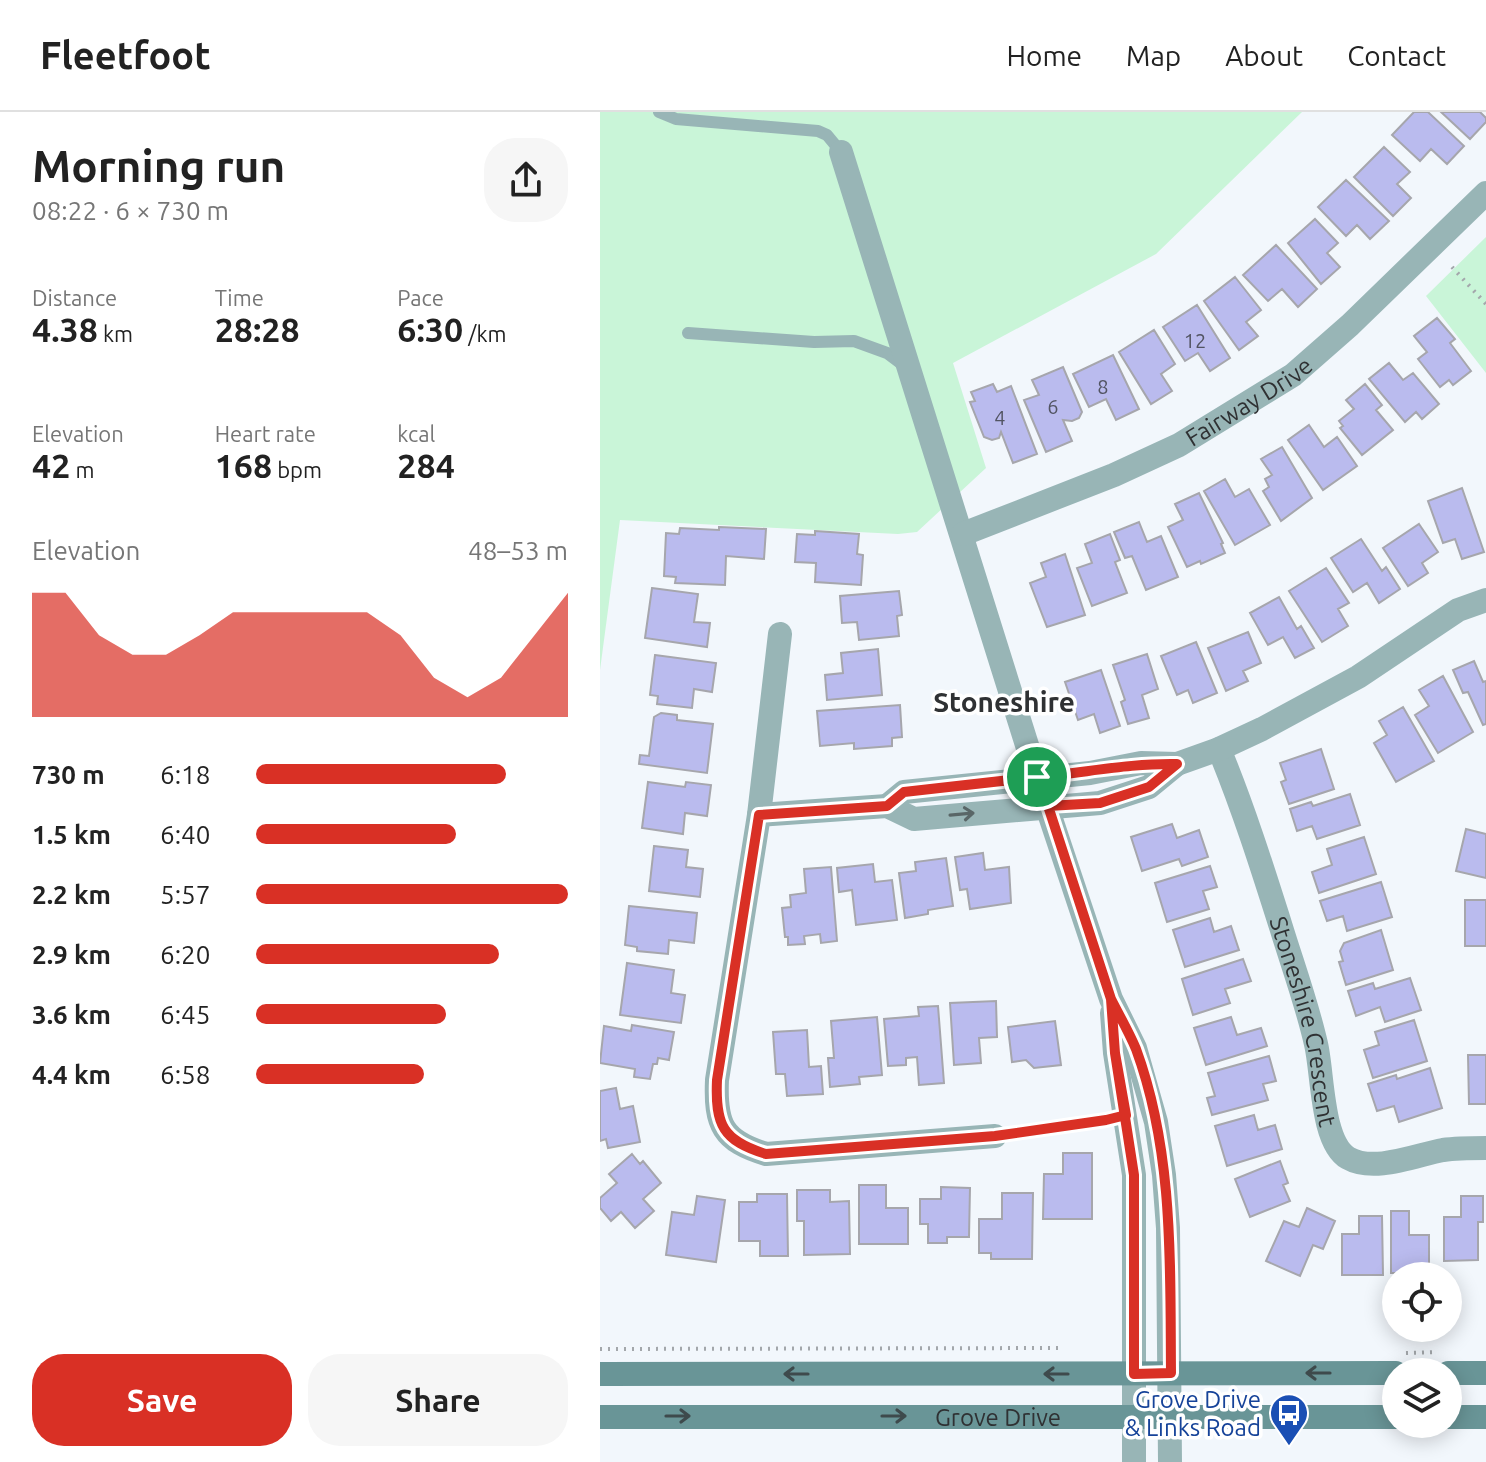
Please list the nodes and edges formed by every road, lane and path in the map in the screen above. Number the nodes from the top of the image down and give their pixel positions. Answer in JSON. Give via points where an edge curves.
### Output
{"nodes":[{"id":1,"x":659,"y":112,"type":"edge"},
{"id":2,"x":841,"y":152,"type":"joint"},
{"id":3,"x":1486,"y":193,"type":"edge"},
{"id":4,"x":1452,"y":267,"type":"dead end"},
{"id":5,"x":1486,"y":304,"type":"edge"},
{"id":6,"x":688,"y":333,"type":"dead end"},
{"id":7,"x":911,"y":373,"type":"junction"},
{"id":8,"x":963,"y":534,"type":"junction"},
{"id":9,"x":1486,"y":600,"type":"edge"},
{"id":10,"x":780,"y":634,"type":"dead end"},
{"id":11,"x":1219,"y":749,"type":"junction"},
{"id":12,"x":1177,"y":764,"type":"junction"},
{"id":13,"x":1037,"y":777,"type":"junction"},
{"id":14,"x":887,"y":806,"type":"junction"},
{"id":15,"x":1048,"y":806,"type":"junction"},
{"id":16,"x":759,"y":815,"type":"junction"},
{"id":17,"x":1111,"y":999,"type":"junction"},
{"id":18,"x":1126,"y":1115,"type":"junction"},
{"id":19,"x":995,"y":1136,"type":"joint"},
{"id":20,"x":1486,"y":1148,"type":"edge"},
{"id":21,"x":1058,"y":1348,"type":"dead end"},
{"id":22,"x":600,"y":1349,"type":"edge"},
{"id":23,"x":1171,"y":1373,"type":"junction"},
{"id":24,"x":1382,"y":1373,"type":"edge"},
{"id":25,"x":1462,"y":1373,"type":"edge"},
{"id":26,"x":1486,"y":1373,"type":"edge"},
{"id":27,"x":600,"y":1374,"type":"edge"},
{"id":28,"x":1134,"y":1374,"type":"junction"},
{"id":29,"x":1171,"y":1415,"type":"junction"},
{"id":30,"x":1134,"y":1416,"type":"junction"},
{"id":31,"x":600,"y":1417,"type":"edge"},
{"id":32,"x":1382,"y":1417,"type":"edge"},
{"id":33,"x":1462,"y":1417,"type":"edge"},
{"id":34,"x":1486,"y":1417,"type":"edge"},
{"id":35,"x":1134,"y":1462,"type":"edge"},
{"id":36,"x":1170,"y":1462,"type":"edge"}],
"edges":[{"from":1,"to":2,"type":"lane","via":[[687,121],[818,131]]},
{"from":2,"to":7,"type":"street"},
{"from":3,"to":8,"type":"street","name":"Fairway Drive","via":[[1293,375],[1179,445]]},
{"from":4,"to":5,"type":"path"},
{"from":6,"to":7,"type":"lane","via":[[854,341],[898,359]]},
{"from":7,"to":8,"type":"street"},
{"from":8,"to":13,"type":"street"},
{"from":9,"to":11,"type":"street","via":[[1458,610],[1358,677]]},
{"from":10,"to":16,"type":"street"},
{"from":11,"to":12,"type":"street"},
{"from":11,"to":20,"type":"street","name":"Stoneshire Crescent","via":[[1244,808],[1307,1009],[1336,1148],[1360,1163],[1379,1163]]},
{"from":12,"to":13,"type":"street","via":[[1141,763]]},
{"from":12,"to":15,"type":"street","via":[[1149,787],[1100,803]]},
{"from":13,"to":14,"type":"street","via":[[904,792]]},
{"from":13,"to":15,"type":"street"},
{"from":14,"to":15,"type":"street","one_way":true,"via":[[914,819]]},
{"from":14,"to":16,"type":"street"},
{"from":15,"to":17,"type":"street"},
{"from":16,"to":19,"type":"street","via":[[717,1080],[716,1107],[726,1133],[745,1148],[766,1154]]},
{"from":17,"to":18,"type":"street"},
{"from":17,"to":23,"type":"street","via":[[1135,1048],[1158,1135],[1168,1228]]},
{"from":18,"to":19,"type":"path"},
{"from":18,"to":28,"type":"street","via":[[1134,1175]]},
{"from":21,"to":22,"type":"path"},
{"from":24,"to":23,"type":"main road","name":"Grove Drive","one_way":true},
{"from":23,"to":28,"type":"main road","name":"Grove Drive"},
{"from":23,"to":29,"type":"street"},
{"from":25,"to":26,"type":"main road"},
{"from":28,"to":27,"type":"main road","name":"Grove Drive","one_way":true},
{"from":28,"to":30,"type":"street"},
{"from":29,"to":30,"type":"main road","name":"Grove Drive"},
{"from":29,"to":32,"type":"main road","name":"Grove Drive"},
{"from":29,"to":36,"type":"street"},
{"from":31,"to":30,"type":"main road","name":"Grove Drive","one_way":true},
{"from":30,"to":35,"type":"street"},
{"from":33,"to":34,"type":"main road"}]}
